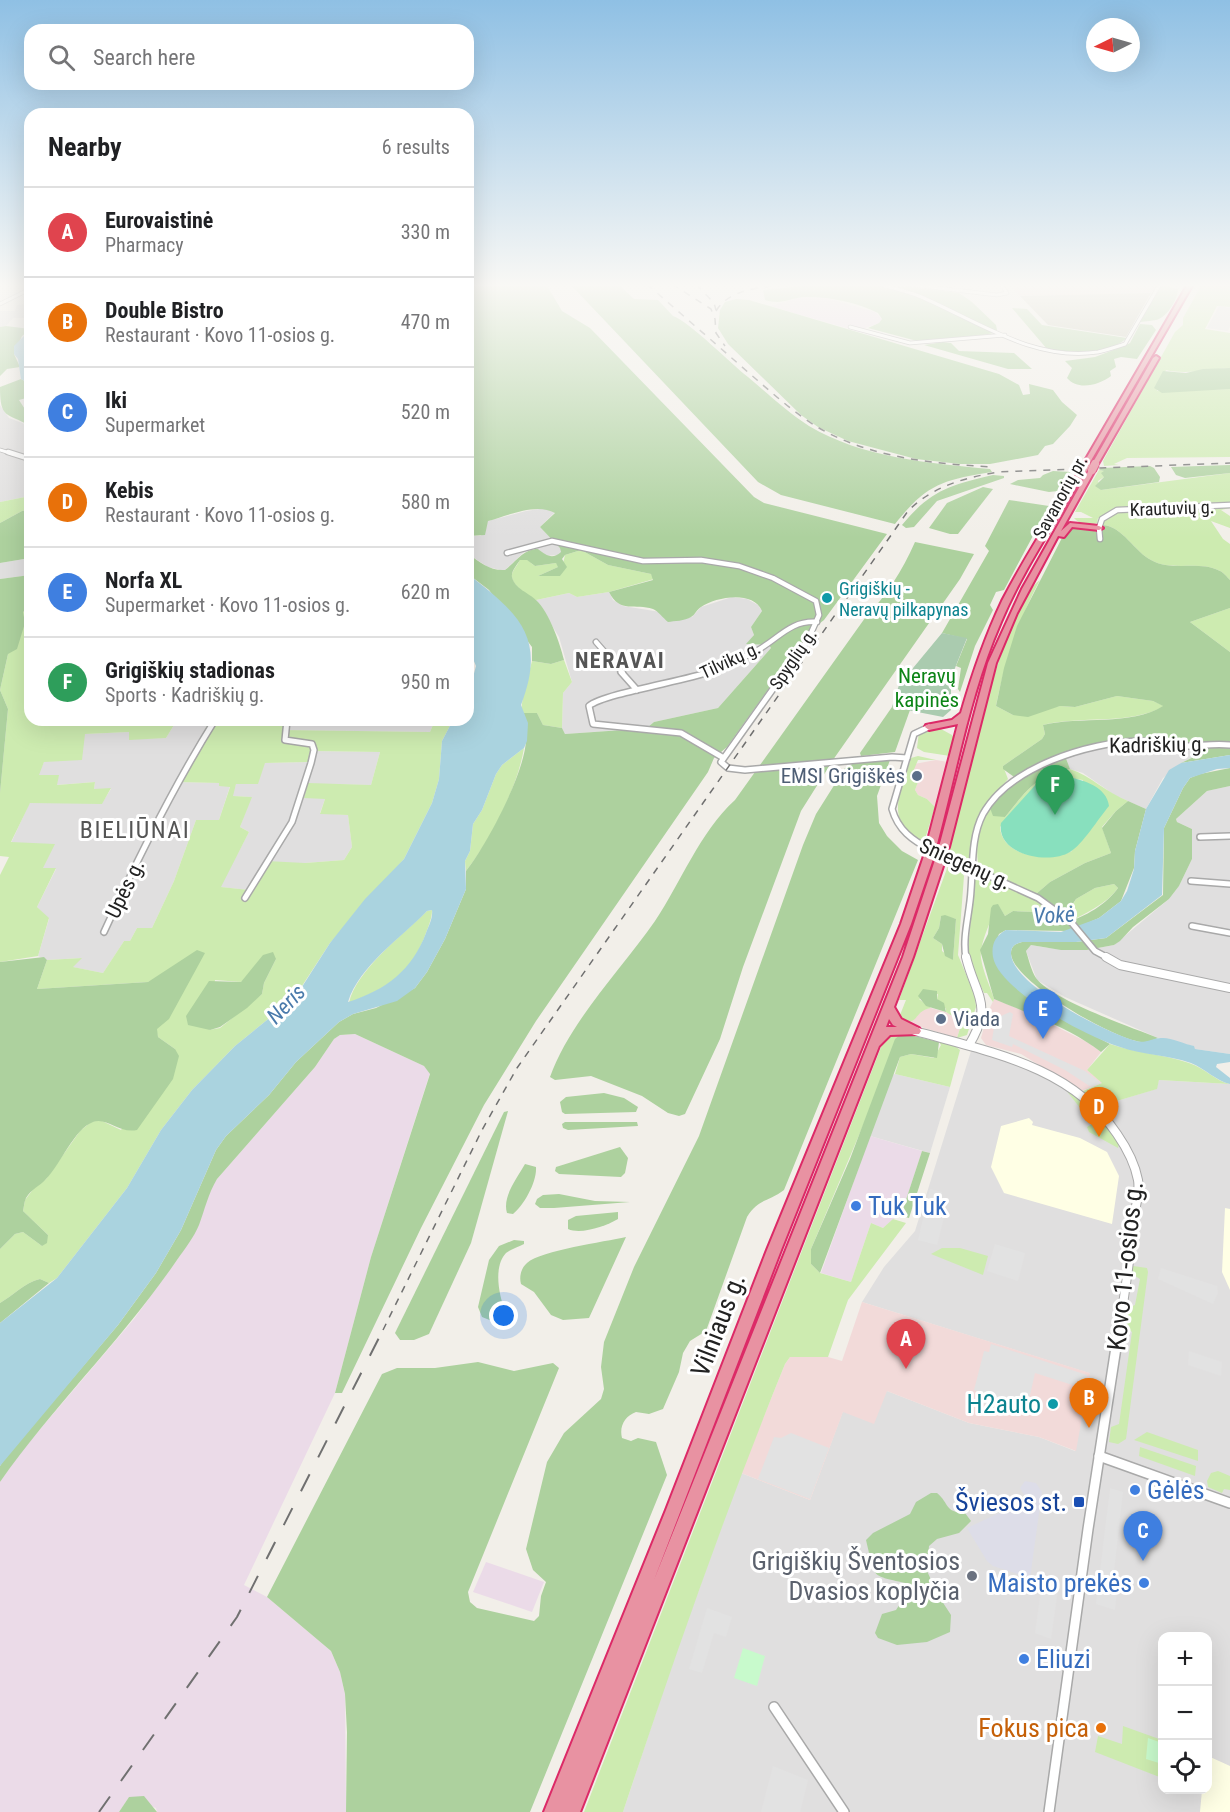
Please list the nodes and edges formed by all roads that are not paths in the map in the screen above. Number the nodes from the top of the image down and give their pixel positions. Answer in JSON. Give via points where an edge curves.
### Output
{"nodes":[{"id":1,"x":1144,"y":369,"type":"edge"},
{"id":2,"x":1148,"y":369,"type":"edge"},
{"id":3,"x":0,"y":450,"type":"edge"},
{"id":4,"x":24,"y":457,"type":"edge"},
{"id":5,"x":1089,"y":467,"type":"junction"},
{"id":6,"x":1230,"y":505,"type":"edge"},
{"id":7,"x":1099,"y":528,"type":"junction"},
{"id":8,"x":1100,"y":539,"type":"dead end"},
{"id":9,"x":507,"y":553,"type":"dead end"},
{"id":10,"x":1013,"y":611,"type":"junction"},
{"id":11,"x":818,"y":622,"type":"junction"},
{"id":12,"x":596,"y":642,"type":"dead end"},
{"id":13,"x":638,"y":690,"type":"junction"},
{"id":14,"x":968,"y":712,"type":"junction"},
{"id":15,"x":211,"y":726,"type":"edge"},
{"id":16,"x":286,"y":726,"type":"edge"},
{"id":17,"x":929,"y":727,"type":"junction"},
{"id":18,"x":1230,"y":745,"type":"edge"},
{"id":19,"x":958,"y":750,"type":"junction"},
{"id":20,"x":722,"y":757,"type":"junction"},
{"id":21,"x":907,"y":758,"type":"junction"},
{"id":22,"x":1230,"y":836,"type":"edge"},
{"id":23,"x":1200,"y":837,"type":"dead end"},
{"id":24,"x":944,"y":847,"type":"joint"},
{"id":25,"x":970,"y":867,"type":"junction"},
{"id":26,"x":1191,"y":881,"type":"dead end"},
{"id":27,"x":1230,"y":884,"type":"edge"},
{"id":28,"x":245,"y":898,"type":"dead end"},
{"id":29,"x":1192,"y":926,"type":"dead end"},
{"id":30,"x":104,"y":932,"type":"dead end"},
{"id":31,"x":1230,"y":933,"type":"edge"},
{"id":32,"x":1230,"y":988,"type":"edge"},
{"id":33,"x":888,"y":1006,"type":"junction"},
{"id":34,"x":915,"y":1031,"type":"junction"},
{"id":35,"x":969,"y":1045,"type":"junction"},
{"id":36,"x":871,"y":1049,"type":"junction"},
{"id":37,"x":1099,"y":1456,"type":"junction"},
{"id":38,"x":1230,"y":1503,"type":"edge"},
{"id":39,"x":774,"y":1707,"type":"dead end"},
{"id":40,"x":553,"y":1812,"type":"edge"},
{"id":41,"x":571,"y":1812,"type":"edge"},
{"id":42,"x":844,"y":1812,"type":"edge"},
{"id":43,"x":1049,"y":1812,"type":"edge"}],
"edges":[{"from":1,"to":5,"type":"highway","name":"Savanorių pr."},
{"from":2,"to":5,"type":"highway","name":"Savanorių pr."},
{"from":3,"to":4,"type":"street"},
{"from":5,"to":7,"type":"highway","via":[[1071,517],[1075,522]]},
{"from":5,"to":10,"type":"highway","name":"Savanorių pr."},
{"from":5,"to":14,"type":"highway","name":"Savanorių pr.","via":[[1012,593],[990,640]]},
{"from":6,"to":7,"type":"street","name":"Krautuvių g.","via":[[1117,510],[1102,519]]},
{"from":7,"to":8,"type":"street"},
{"from":7,"to":10,"type":"highway","via":[[1067,526]]},
{"from":9,"to":11,"type":"street","name":"Spyglių g.","via":[[552,541],[643,561],[701,560],[739,566],[806,594],[819,606]]},
{"from":10,"to":24,"type":"highway","name":"Savanorių pr.","via":[[992,663]]},
{"from":11,"to":13,"type":"street","name":"Tilvikų g.","via":[[795,623],[758,650],[694,677]]},
{"from":11,"to":20,"type":"street","name":"Spyglių g."},
{"from":12,"to":13,"type":"street"},
{"from":13,"to":20,"type":"street","name":"Tilvikų g.","via":[[592,703],[591,723],[681,733]]},
{"from":14,"to":17,"type":"highway","via":[[960,720]]},
{"from":14,"to":19,"type":"highway","name":"Vilniaus g."},
{"from":15,"to":30,"type":"street","name":"Upės g."},
{"from":16,"to":28,"type":"street","via":[[285,740],[312,744],[311,763],[292,822]]},
{"from":17,"to":19,"type":"highway","via":[[952,733]]},
{"from":17,"to":21,"type":"street","name":"Sniegenų g.","via":[[914,734]]},
{"from":18,"to":25,"type":"street","name":"Kadriškių g.","via":[[1127,741],[1083,749],[1046,763],[1012,780],[986,810]]},
{"from":19,"to":40,"type":"highway","name":"Vilniaus g.","bridge":true,"via":[[906,924]]},
{"from":20,"to":21,"type":"street","via":[[722,765],[736,770]]},
{"from":21,"to":25,"type":"street","name":"Sniegenų g.","via":[[892,809],[897,824],[914,841]]},
{"from":22,"to":23,"type":"street"},
{"from":24,"to":33,"type":"highway","name":"Vilniaus g.","bridge":true},
{"from":25,"to":32,"type":"street","name":"Sniegenų g.","via":[[1038,898],[1071,922],[1091,947],[1128,968]]},
{"from":25,"to":35,"type":"street","name":"Kadriškių g.","via":[[965,953],[978,987],[982,1012]]},
{"from":26,"to":27,"type":"street"},
{"from":29,"to":31,"type":"street"},
{"from":33,"to":34,"type":"highway","via":[[897,1022]]},
{"from":33,"to":36,"type":"highway","name":"Vilniaus g."},
{"from":34,"to":35,"type":"street","name":"Kovo 11-osios g."},
{"from":34,"to":36,"type":"highway","via":[[887,1031]]},
{"from":35,"to":37,"type":"street","name":"Kovo 11-osios g.","via":[[1036,1067],[1079,1092],[1119,1136],[1136,1172],[1133,1244]]},
{"from":36,"to":41,"type":"highway","name":"Vilniaus g."},
{"from":37,"to":38,"type":"street"},
{"from":37,"to":43,"type":"street","name":"Kovo 11-osios g."},
{"from":39,"to":42,"type":"street"}]}
